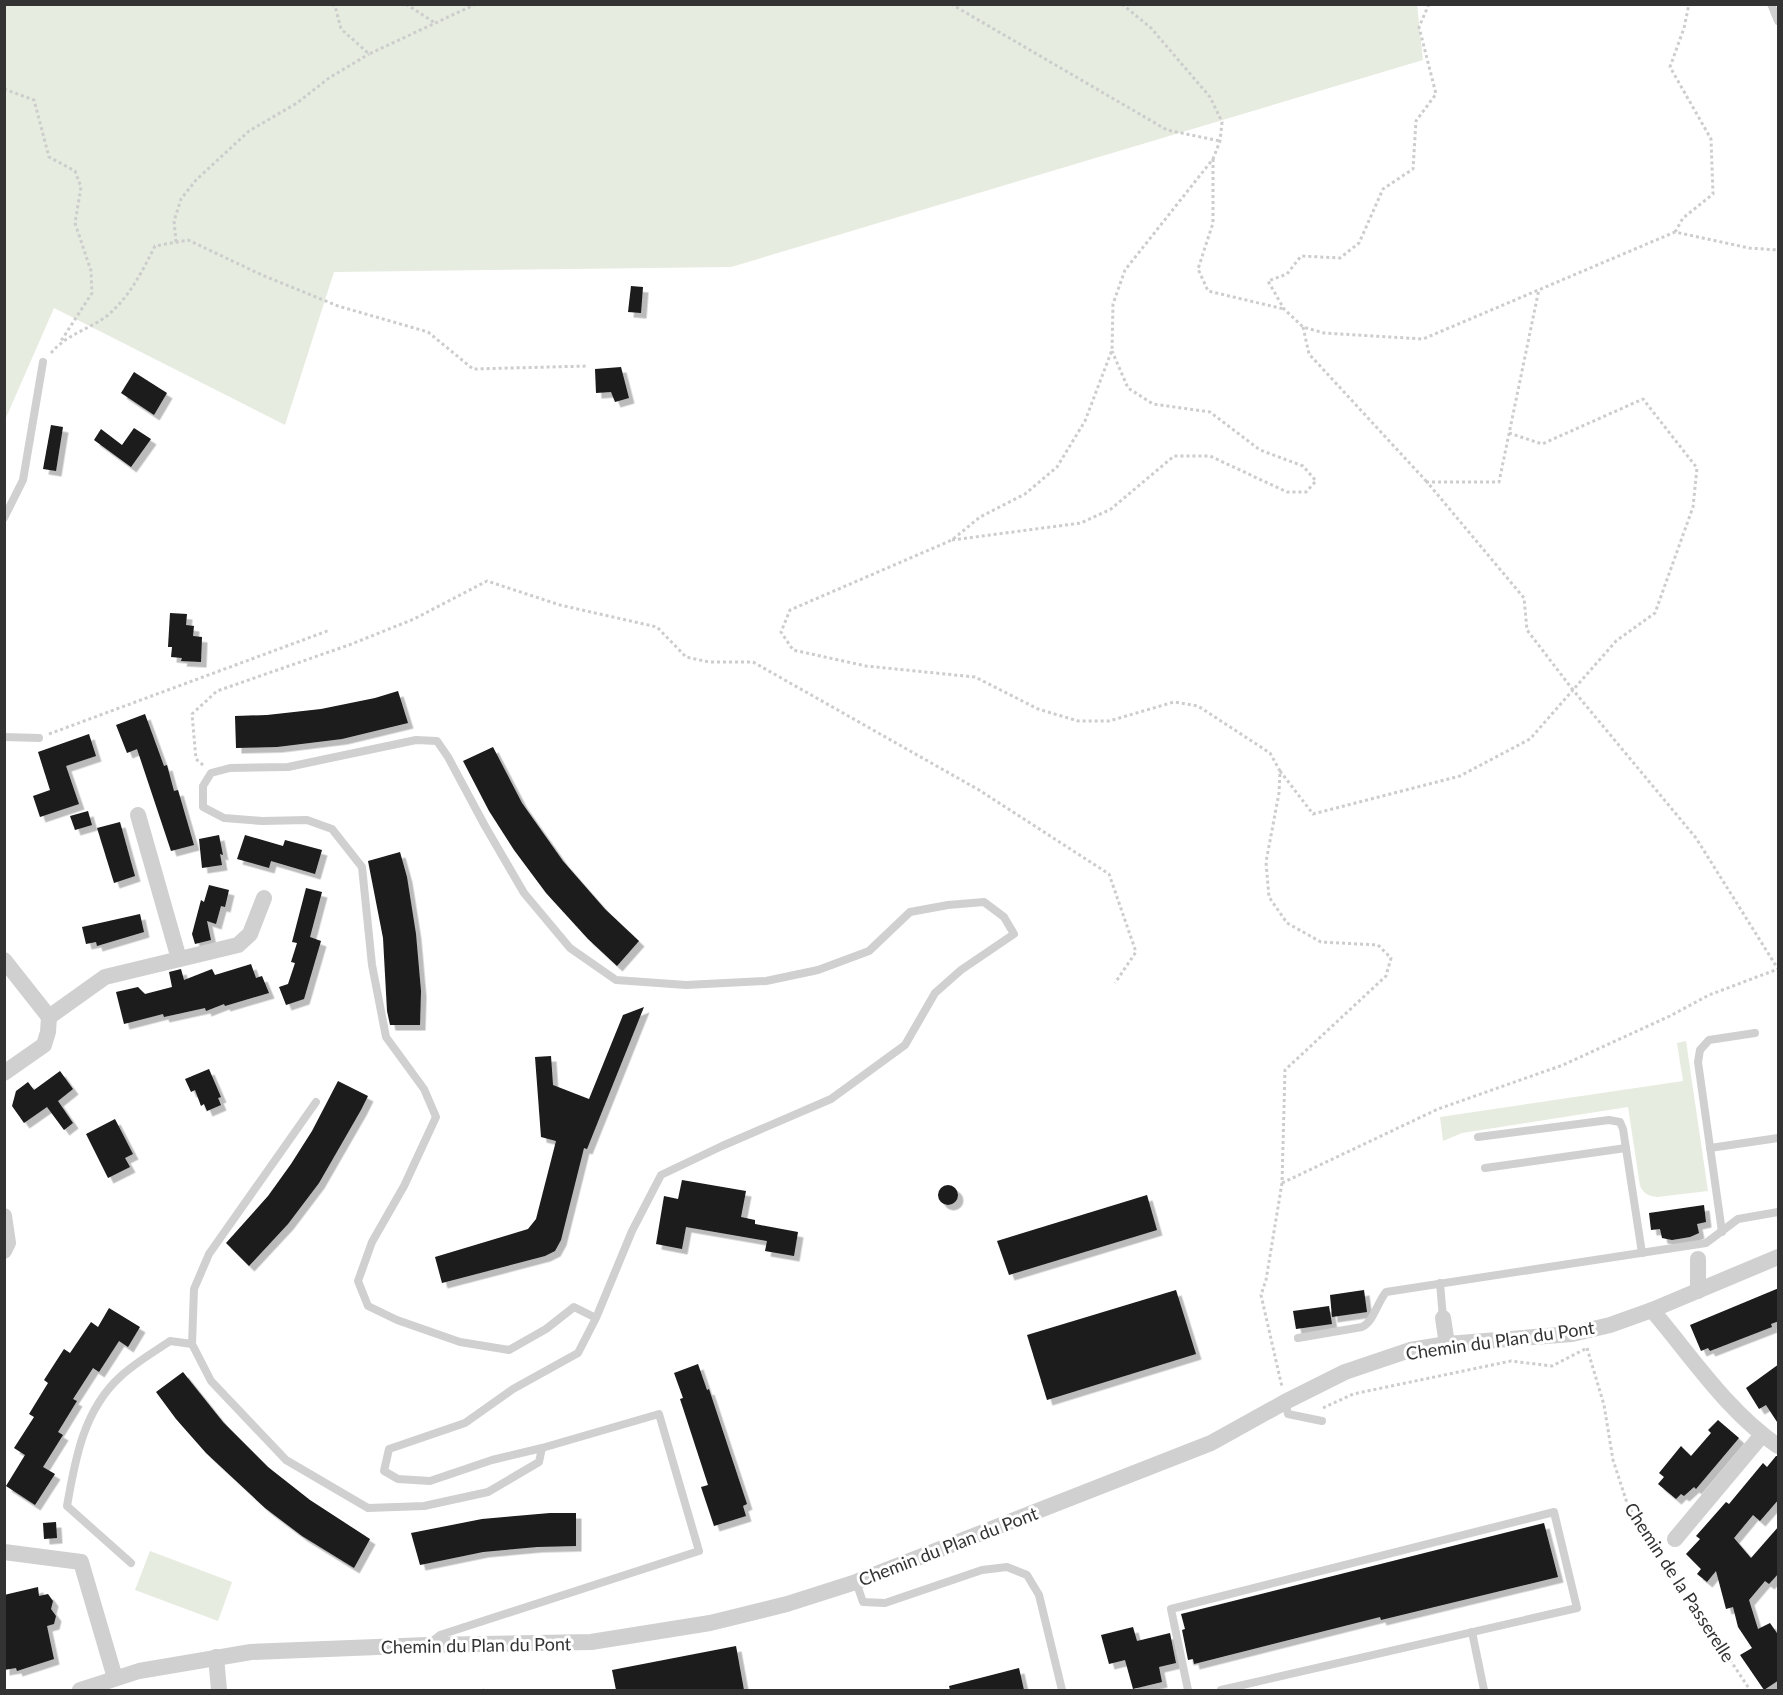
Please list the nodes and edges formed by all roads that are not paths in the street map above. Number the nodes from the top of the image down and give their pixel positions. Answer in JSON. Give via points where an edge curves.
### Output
{"nodes":[{"id":1,"x":1771,"y":4,"type":"edge"},
{"id":2,"x":1779,"y":21,"type":"edge"},
{"id":3,"x":44,"y":362,"type":"road end"},
{"id":4,"x":4,"y":518,"type":"edge"},
{"id":5,"x":4,"y":736,"type":"edge"},
{"id":6,"x":39,"y":738,"type":"road end"},
{"id":7,"x":138,"y":815,"type":"dead end"},
{"id":8,"x":264,"y":898,"type":"dead end"},
{"id":9,"x":179,"y":959,"type":"junction"},
{"id":10,"x":4,"y":960,"type":"edge"},
{"id":11,"x":49,"y":1017,"type":"junction"},
{"id":12,"x":1755,"y":1033,"type":"dead end"},
{"id":13,"x":4,"y":1072,"type":"edge"},
{"id":14,"x":316,"y":1102,"type":"dead end"},
{"id":15,"x":1478,"y":1137,"type":"dead end"},
{"id":16,"x":1779,"y":1138,"type":"edge"},
{"id":17,"x":1626,"y":1148,"type":"junction"},
{"id":18,"x":1710,"y":1148,"type":"junction"},
{"id":19,"x":1485,"y":1168,"type":"dead end"},
{"id":20,"x":1779,"y":1212,"type":"edge"},
{"id":21,"x":4,"y":1216,"type":"edge"},
{"id":22,"x":1722,"y":1232,"type":"junction"},
{"id":23,"x":4,"y":1251,"type":"edge"},
{"id":24,"x":1699,"y":1252,"type":"junction"},
{"id":25,"x":1642,"y":1253,"type":"junction"},
{"id":26,"x":1779,"y":1257,"type":"edge"},
{"id":27,"x":1440,"y":1283,"type":"junction"},
{"id":28,"x":1698,"y":1291,"type":"junction"},
{"id":29,"x":1652,"y":1310,"type":"junction"},
{"id":30,"x":596,"y":1318,"type":"junction"},
{"id":31,"x":1443,"y":1318,"type":"joint"},
{"id":32,"x":1298,"y":1338,"type":"dead end"},
{"id":33,"x":192,"y":1344,"type":"junction"},
{"id":34,"x":1447,"y":1344,"type":"junction"},
{"id":35,"x":1285,"y":1402,"type":"junction"},
{"id":36,"x":1322,"y":1420,"type":"dead end"},
{"id":37,"x":1762,"y":1435,"type":"junction"},
{"id":38,"x":1779,"y":1446,"type":"edge"},
{"id":39,"x":542,"y":1448,"type":"junction"},
{"id":40,"x":1675,"y":1539,"type":"dead end"},
{"id":41,"x":4,"y":1552,"type":"edge"},
{"id":42,"x":131,"y":1563,"type":"dead end"},
{"id":43,"x":856,"y":1582,"type":"junction"},
{"id":44,"x":1472,"y":1632,"type":"junction"},
{"id":45,"x":427,"y":1645,"type":"junction"},
{"id":46,"x":216,"y":1657,"type":"junction"},
{"id":47,"x":115,"y":1678,"type":"junction"},
{"id":48,"x":80,"y":1690,"type":"edge"},
{"id":49,"x":219,"y":1690,"type":"edge"},
{"id":50,"x":1062,"y":1690,"type":"edge"},
{"id":51,"x":1188,"y":1690,"type":"edge"},
{"id":52,"x":1221,"y":1690,"type":"edge"},
{"id":53,"x":1484,"y":1690,"type":"edge"}],
"edges":[{"from":1,"to":2,"type":"lane"},
{"from":3,"to":4,"type":"lane","via":[[23,480]]},
{"from":5,"to":6,"type":"lane"},
{"from":7,"to":9,"type":"street"},
{"from":8,"to":9,"type":"street","via":[[250,934],[238,945]]},
{"from":9,"to":11,"type":"street","via":[[105,977]]},
{"from":10,"to":11,"type":"street"},
{"from":11,"to":13,"type":"street","via":[[44,1046]]},
{"from":12,"to":18,"type":"lane","via":[[1709,1040],[1700,1050],[1698,1062]]},
{"from":14,"to":33,"type":"lane","via":[[208,1254],[194,1289]]},
{"from":15,"to":17,"type":"lane","via":[[1615,1120],[1623,1129]]},
{"from":16,"to":18,"type":"lane"},
{"from":17,"to":19,"type":"lane"},
{"from":17,"to":25,"type":"lane"},
{"from":18,"to":22,"type":"lane"},
{"from":20,"to":22,"type":"lane","via":[[1738,1219]]},
{"from":21,"to":23,"type":"street","via":[[8,1243]]},
{"from":22,"to":24,"type":"lane"},
{"from":24,"to":25,"type":"lane"},
{"from":24,"to":28,"type":"street"},
{"from":25,"to":27,"type":"lane"},
{"from":26,"to":28,"type":"street","name":"Chemin du Plan du Pont"},
{"from":27,"to":31,"type":"lane"},
{"from":27,"to":32,"type":"lane","via":[[1386,1292],[1368,1324],[1362,1327]]},
{"from":28,"to":29,"type":"street","name":"Chemin du Plan du Pont"},
{"from":29,"to":34,"type":"street","name":"Chemin du Plan du Pont","via":[[1572,1334]]},
{"from":29,"to":37,"type":"street","via":[[1729,1403]]},
{"from":30,"to":30,"type":"lane","via":[[574,1307],[509,1350],[460,1342],[368,1306],[358,1281],[372,1242],[436,1117],[424,1089],[386,1037],[372,965],[362,867],[332,829],[307,820],[224,818],[203,807],[203,786],[211,773],[230,768],[288,767],[416,740],[437,741],[524,893],[570,948],[616,980],[686,985],[766,981],[818,970],[869,951],[910,912],[984,902],[1004,917],[1014,934],[935,993],[905,1045],[831,1099],[661,1175],[632,1231]]},
{"from":30,"to":39,"type":"lane","via":[[578,1353],[513,1389],[465,1423],[389,1449],[384,1471],[398,1479],[429,1481]]},
{"from":31,"to":34,"type":"street"},
{"from":33,"to":39,"type":"lane","via":[[212,1381],[286,1460],[368,1508],[424,1506],[488,1492],[539,1462]]},
{"from":33,"to":42,"type":"lane","via":[[170,1341],[120,1376],[92,1413],[75,1460],[67,1506]]},
{"from":34,"to":35,"type":"street","name":"Chemin du Plan du Pont","via":[[1410,1350],[1345,1372]]},
{"from":35,"to":36,"type":"lane","via":[[1288,1414]]},
{"from":35,"to":43,"type":"street","name":"Chemin du Plan du Pont","via":[[1211,1443]]},
{"from":37,"to":38,"type":"street"},
{"from":37,"to":40,"type":"street"},
{"from":39,"to":45,"type":"lane","via":[[659,1414],[699,1551],[440,1635]]},
{"from":41,"to":47,"type":"street","via":[[81,1562]]},
{"from":43,"to":45,"type":"street","name":"Chemin du Plan du Pont","via":[[710,1623],[591,1642]]},
{"from":43,"to":50,"type":"lane","via":[[863,1602],[885,1603],[982,1570],[1007,1567],[1027,1575],[1040,1595]]},
{"from":44,"to":51,"type":"lane","via":[[1577,1608],[1554,1512],[1171,1609]]},
{"from":44,"to":52,"type":"lane"},
{"from":44,"to":53,"type":"lane"},
{"from":45,"to":46,"type":"street","name":"Chemin du Plan du Pont","via":[[251,1652]]},
{"from":46,"to":47,"type":"street","name":"Chemin du Plan du Pont"},
{"from":46,"to":49,"type":"street"},
{"from":47,"to":48,"type":"street","name":"Chemin du Plan du Pont"}]}
